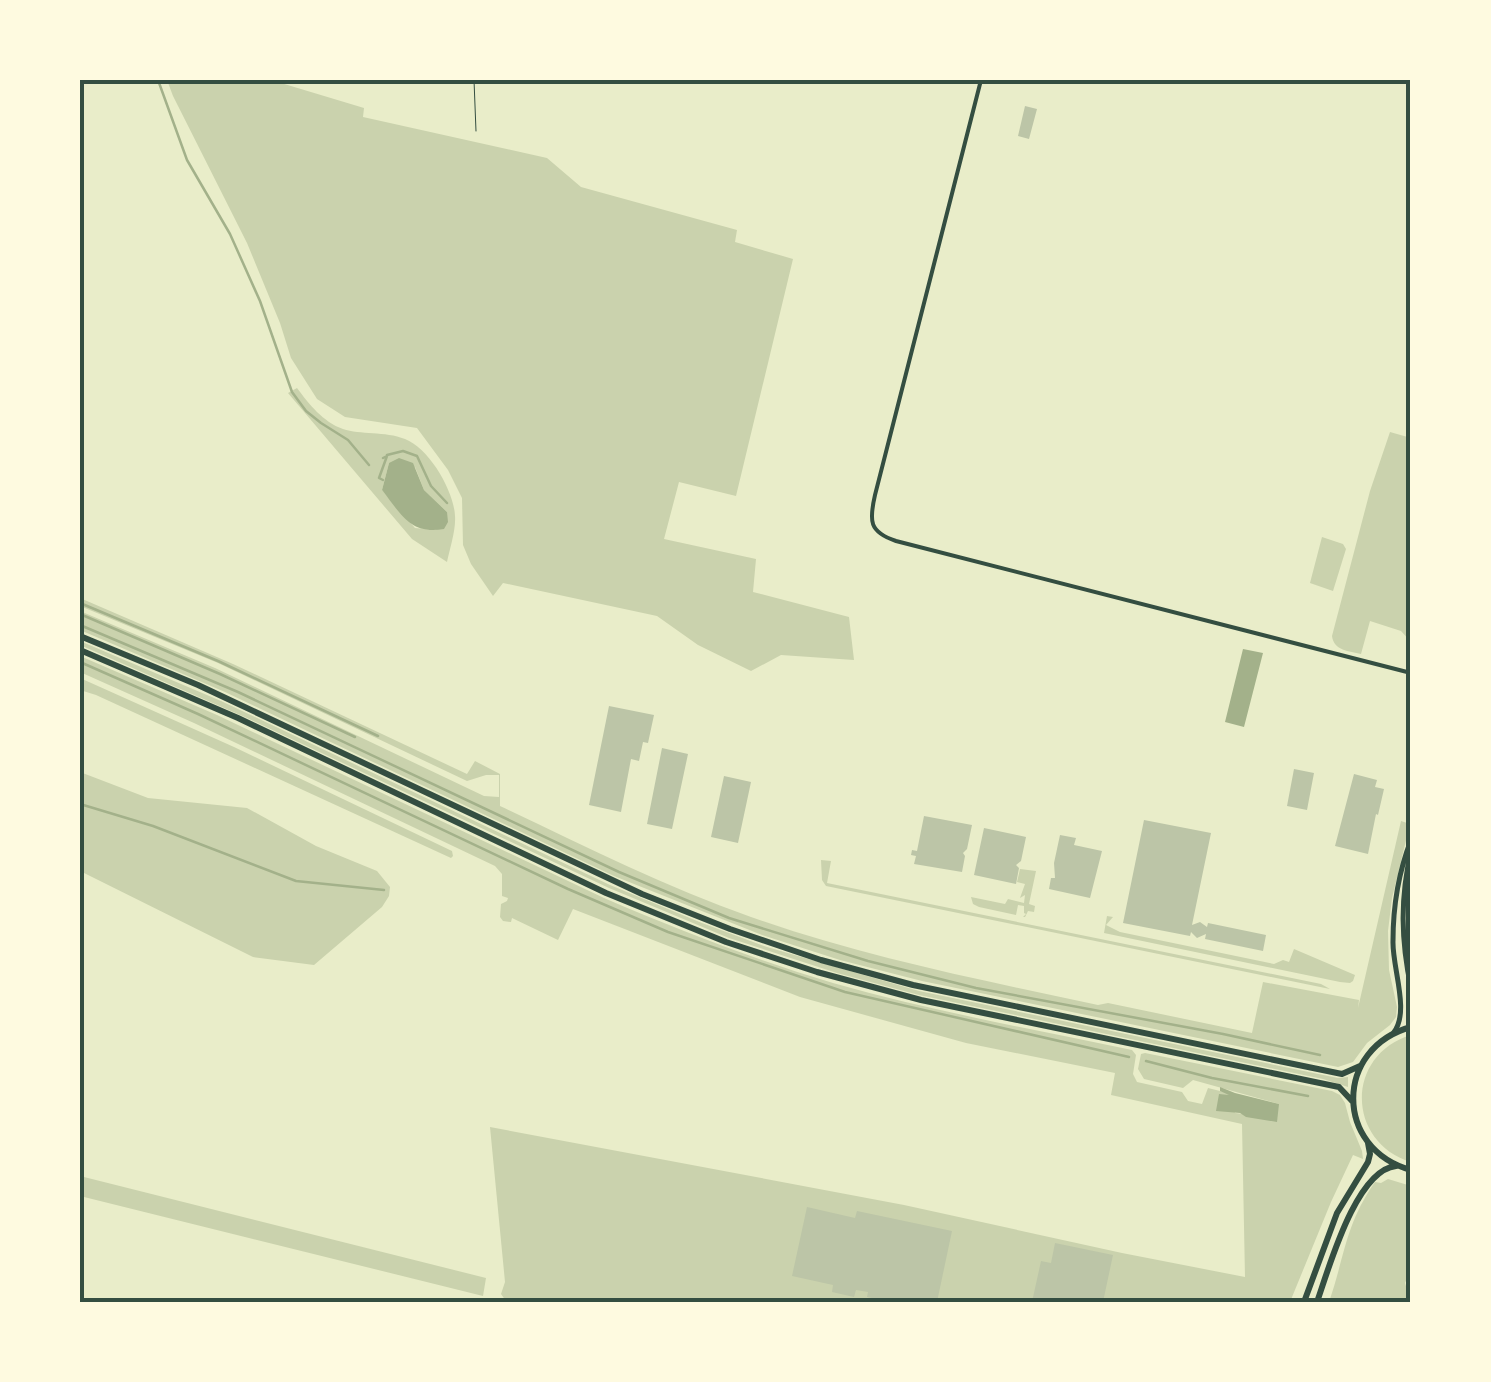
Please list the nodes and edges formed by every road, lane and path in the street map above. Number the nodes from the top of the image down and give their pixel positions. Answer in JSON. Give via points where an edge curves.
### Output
{"nodes":[{"id":1,"x":474,"y":80,"type":"edge"},
{"id":2,"x":980,"y":80,"type":"edge"},
{"id":3,"x":476,"y":130,"type":"dead end"},
{"id":4,"x":80,"y":636,"type":"edge"},
{"id":5,"x":80,"y":650,"type":"edge"},
{"id":6,"x":1411,"y":672,"type":"edge"},
{"id":7,"x":1411,"y":840,"type":"edge"},
{"id":8,"x":1411,"y":851,"type":"edge"},
{"id":9,"x":1411,"y":988,"type":"edge"},
{"id":10,"x":1411,"y":1027,"type":"edge"},
{"id":11,"x":1394,"y":1032,"type":"junction"},
{"id":12,"x":1360,"y":1066,"type":"junction"},
{"id":13,"x":1353,"y":1102,"type":"junction"},
{"id":14,"x":1367,"y":1142,"type":"junction"},
{"id":15,"x":1398,"y":1166,"type":"junction"},
{"id":16,"x":1411,"y":1170,"type":"edge"},
{"id":17,"x":1304,"y":1302,"type":"edge"},
{"id":18,"x":1317,"y":1302,"type":"edge"}],
"edges":[{"from":1,"to":3,"type":"lane"},
{"from":2,"to":6,"type":"street","via":[[872,506],[876,530],[906,544]]},
{"from":4,"to":12,"type":"main road","via":[[642,894],[821,960],[1342,1074]]},
{"from":5,"to":13,"type":"main road","via":[[726,942],[921,1000],[1340,1087]]},
{"from":7,"to":11,"type":"street","via":[[1393,928],[1402,1014]]},
{"from":8,"to":9,"type":"street","via":[[1402,921]]},
{"from":10,"to":11,"type":"main road"},
{"from":11,"to":12,"type":"main road"},
{"from":12,"to":13,"type":"main road"},
{"from":13,"to":14,"type":"main road"},
{"from":14,"to":15,"type":"main road"},
{"from":14,"to":17,"type":"main road","via":[[1368,1162],[1337,1213]]},
{"from":15,"to":16,"type":"main road"},
{"from":15,"to":18,"type":"main road","via":[[1382,1169],[1362,1192]]}]}
